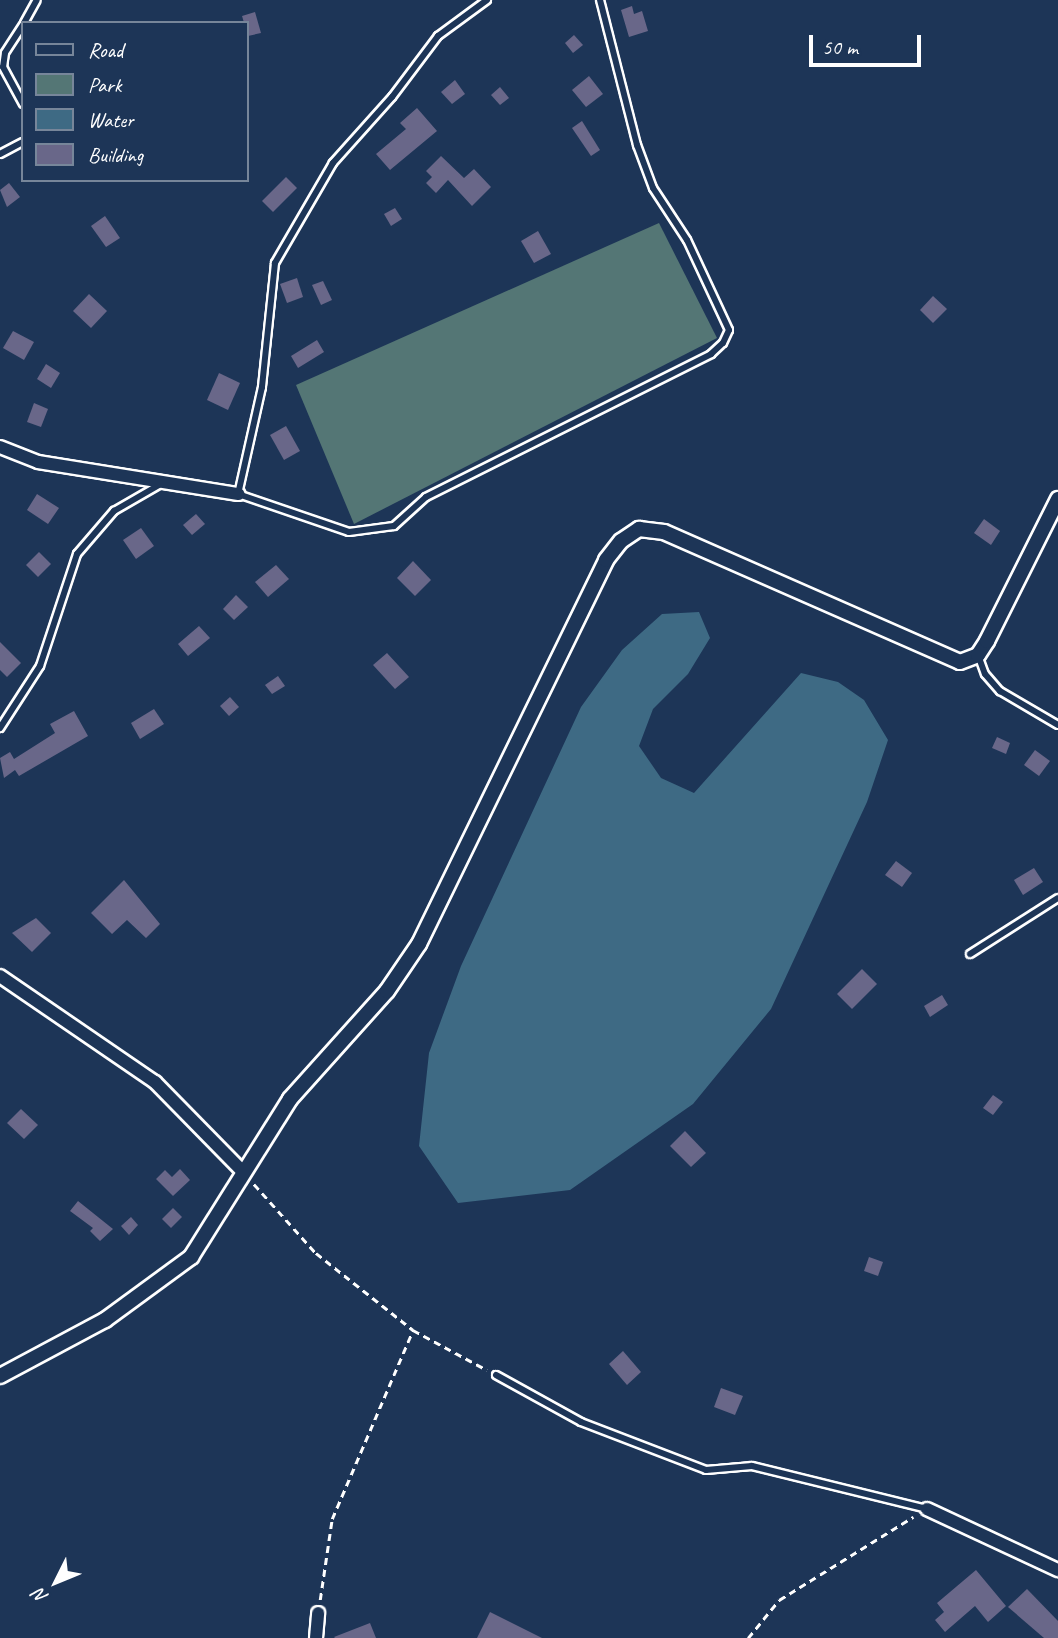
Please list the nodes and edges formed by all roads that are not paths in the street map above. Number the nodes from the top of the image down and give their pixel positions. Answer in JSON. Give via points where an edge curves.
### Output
{"nodes":[{"id":1,"x":37,"y":0,"type":"edge"},
{"id":2,"x":487,"y":0,"type":"edge"},
{"id":3,"x":600,"y":0,"type":"edge"},
{"id":4,"x":25,"y":21,"type":"edge"},
{"id":5,"x":21,"y":27,"type":"edge"},
{"id":6,"x":21,"y":100,"type":"edge"},
{"id":7,"x":21,"y":143,"type":"edge"},
{"id":8,"x":0,"y":154,"type":"edge"},
{"id":9,"x":0,"y":447,"type":"edge"},
{"id":10,"x":6,"y":455,"type":"edge"},
{"id":11,"x":159,"y":485,"type":"junction"},
{"id":12,"x":238,"y":494,"type":"junction"},
{"id":13,"x":1058,"y":499,"type":"edge"},
{"id":14,"x":978,"y":655,"type":"junction"},
{"id":15,"x":1058,"y":725,"type":"edge"},
{"id":16,"x":0,"y":728,"type":"edge"},
{"id":17,"x":1058,"y":898,"type":"edge"},
{"id":18,"x":970,"y":954,"type":"dead end"},
{"id":19,"x":0,"y":976,"type":"edge"},
{"id":20,"x":244,"y":1173,"type":"junction"},
{"id":21,"x":496,"y":1375,"type":"road end"},
{"id":22,"x":0,"y":1376,"type":"edge"},
{"id":23,"x":927,"y":1509,"type":"joint"},
{"id":24,"x":1058,"y":1570,"type":"edge"},
{"id":25,"x":318,"y":1613,"type":"road end"},
{"id":26,"x":316,"y":1638,"type":"edge"}],
"edges":[{"from":1,"to":4,"type":"lane"},
{"from":2,"to":12,"type":"lane","via":[[438,36],[333,163],[275,263],[262,387]]},
{"from":3,"to":12,"type":"lane","via":[[637,145],[653,188],[687,240],[729,330],[723,343],[711,355],[426,497],[394,526],[349,531]]},
{"from":5,"to":6,"type":"lane","via":[[5,53],[3,66]]},
{"from":7,"to":8,"type":"lane"},
{"from":9,"to":10,"type":"street"},
{"from":10,"to":11,"type":"street"},
{"from":11,"to":12,"type":"street"},
{"from":11,"to":16,"type":"lane","via":[[114,511],[77,554],[40,666]]},
{"from":13,"to":14,"type":"street"},
{"from":14,"to":15,"type":"lane","via":[[985,674],[1000,691]]},
{"from":14,"to":20,"type":"street","via":[[960,662],[664,532],[639,529],[621,541],[606,560],[419,944],[387,991],[290,1099]]},
{"from":17,"to":18,"type":"lane"},
{"from":19,"to":20,"type":"street","via":[[155,1082]]},
{"from":20,"to":22,"type":"street","via":[[191,1257],[169,1277],[105,1320]]},
{"from":21,"to":23,"type":"lane","via":[[581,1422],[706,1470],[752,1466]]},
{"from":23,"to":24,"type":"street"},
{"from":25,"to":26,"type":"street"}]}
